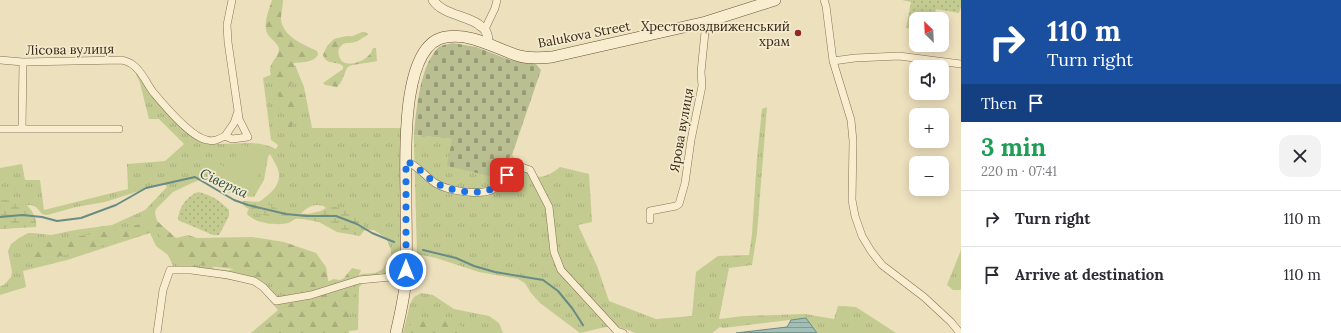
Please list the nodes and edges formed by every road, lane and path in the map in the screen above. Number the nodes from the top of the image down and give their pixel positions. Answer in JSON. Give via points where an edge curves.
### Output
{"nodes":[{"id":1,"x":232,"y":0,"type":"edge"},
{"id":2,"x":433,"y":0,"type":"edge"},
{"id":3,"x":497,"y":0,"type":"edge"},
{"id":4,"x":775,"y":0,"type":"edge"},
{"id":5,"x":824,"y":0,"type":"edge"},
{"id":6,"x":706,"y":22,"type":"junction"},
{"id":7,"x":485,"y":29,"type":"junction"},
{"id":8,"x":488,"y":43,"type":"junction"},
{"id":9,"x":0,"y":60,"type":"edge"},
{"id":10,"x":833,"y":61,"type":"junction"},
{"id":11,"x":23,"y":62,"type":"junction"},
{"id":12,"x":961,"y":64,"type":"edge"},
{"id":13,"x":238,"y":111,"type":"junction"},
{"id":14,"x":0,"y":129,"type":"edge"},
{"id":15,"x":22,"y":129,"type":"junction"},
{"id":16,"x":119,"y":129,"type":"dead end"},
{"id":17,"x":225,"y":136,"type":"junction"},
{"id":18,"x":406,"y":161,"type":"junction"},
{"id":19,"x":650,"y":220,"type":"dead end"},
{"id":20,"x":406,"y":278,"type":"junction"},
{"id":21,"x":157,"y":333,"type":"edge"},
{"id":22,"x":396,"y":333,"type":"edge"},
{"id":23,"x":623,"y":333,"type":"edge"},
{"id":24,"x":960,"y":333,"type":"edge"}],
"edges":[{"from":1,"to":13,"type":"street","via":[[228,42]]},
{"from":2,"to":7,"type":"street","via":[[442,8]]},
{"from":3,"to":7,"type":"street"},
{"from":4,"to":6,"type":"main road","name":"Balukova Street"},
{"from":5,"to":10,"type":"street"},
{"from":6,"to":8,"type":"main road","name":"Balukova Street","via":[[552,57],[517,55]]},
{"from":6,"to":19,"type":"street","name":"Ярова вулиця","via":[[702,86],[679,204],[650,211]]},
{"from":7,"to":8,"type":"street"},
{"from":8,"to":18,"type":"main road","name":"Balukova Street","via":[[459,36],[445,37],[433,42],[421,55],[410,93],[406,121]]},
{"from":9,"to":11,"type":"street","name":"Лісова вулиця"},
{"from":10,"to":12,"type":"street","via":[[899,56]]},
{"from":10,"to":24,"type":"street","via":[[851,120],[852,200],[854,216],[862,236],[882,265],[924,297]]},
{"from":11,"to":15,"type":"street"},
{"from":11,"to":17,"type":"street","name":"Лісова вулиця","via":[[122,60],[134,65],[173,116],[191,131],[207,140],[218,140]]},
{"from":13,"to":17,"type":"street"},
{"from":13,"to":17,"type":"street","name":"Лісова вулиця","via":[[248,137]]},
{"from":14,"to":15,"type":"street"},
{"from":15,"to":16,"type":"street"},
{"from":18,"to":20,"type":"main road","name":"Balukova Street"},
{"from":18,"to":23,"type":"street","via":[[436,183],[456,191],[479,192],[494,188],[516,165],[530,170],[549,207],[554,252],[561,270],[617,330]]},
{"from":20,"to":21,"type":"street","via":[[402,276],[359,280],[311,296],[276,301],[254,281],[191,270],[170,270],[163,290]]},
{"from":20,"to":22,"type":"main road","name":"Balukova Street"}]}
